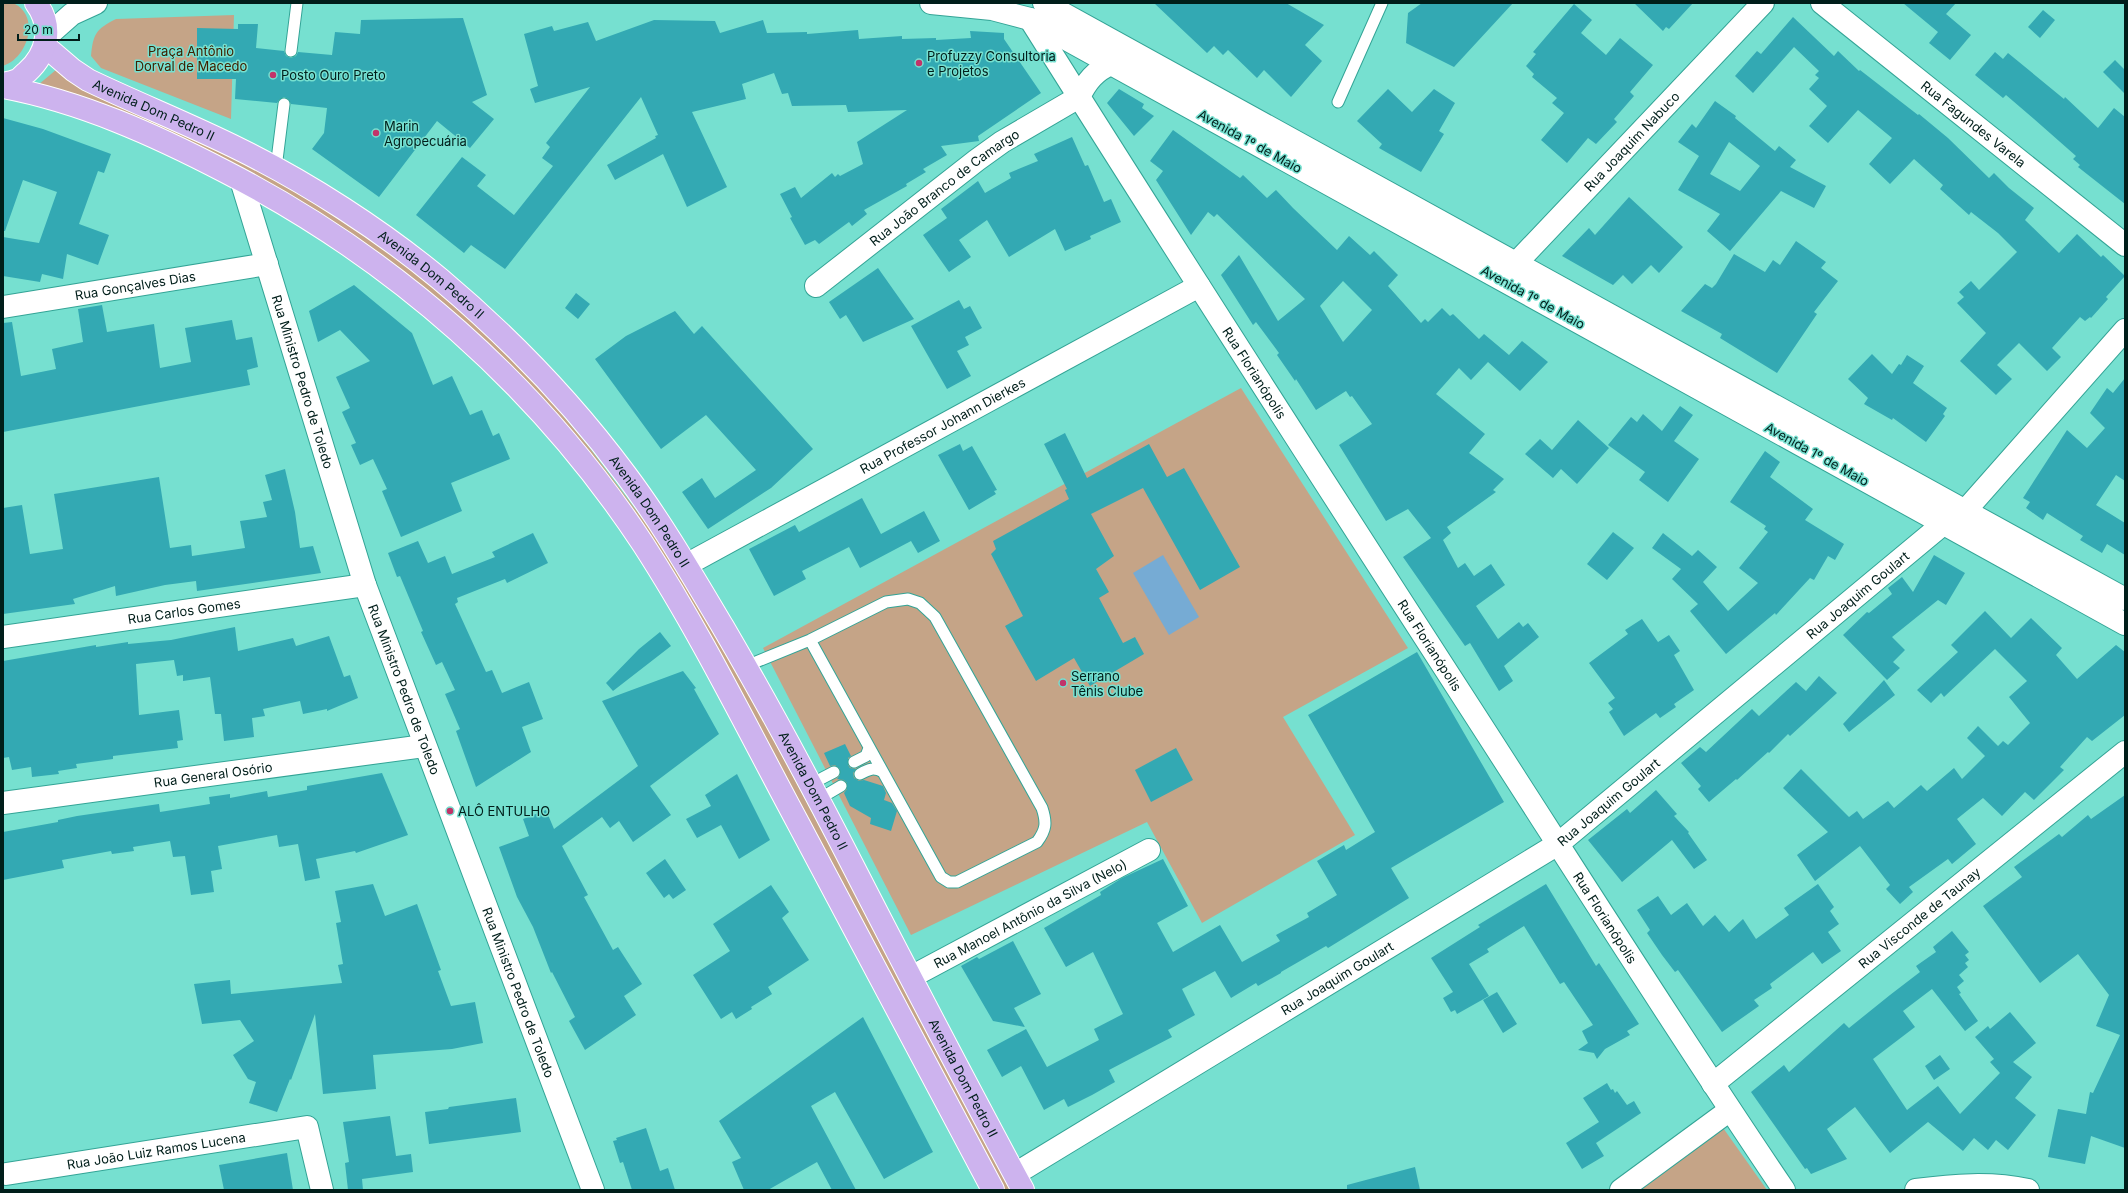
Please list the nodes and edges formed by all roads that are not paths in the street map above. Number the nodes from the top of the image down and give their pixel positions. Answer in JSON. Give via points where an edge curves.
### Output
{"nodes":[{"id":1,"x":36,"y":3,"type":"edge"},
{"id":2,"x":96,"y":3,"type":"edge"},
{"id":3,"x":297,"y":3,"type":"edge"},
{"id":4,"x":931,"y":3,"type":"edge"},
{"id":5,"x":1044,"y":3,"type":"edge"},
{"id":6,"x":1382,"y":3,"type":"edge"},
{"id":7,"x":1763,"y":3,"type":"edge"},
{"id":8,"x":1822,"y":3,"type":"edge"},
{"id":9,"x":1025,"y":11,"type":"edge"},
{"id":10,"x":46,"y":42,"type":"junction"},
{"id":11,"x":291,"y":51,"type":"dead end"},
{"id":12,"x":1111,"y":64,"type":"junction"},
{"id":13,"x":3,"y":85,"type":"edge"},
{"id":14,"x":1079,"y":97,"type":"junction"},
{"id":15,"x":1338,"y":102,"type":"dead end"},
{"id":16,"x":284,"y":104,"type":"dead end"},
{"id":17,"x":276,"y":168,"type":"junction"},
{"id":18,"x":241,"y":180,"type":"junction"},
{"id":19,"x":2125,"y":245,"type":"edge"},
{"id":20,"x":1516,"y":263,"type":"junction"},
{"id":21,"x":267,"y":264,"type":"junction"},
{"id":22,"x":1501,"y":279,"type":"junction"},
{"id":23,"x":816,"y":286,"type":"dead end"},
{"id":24,"x":1199,"y":286,"type":"junction"},
{"id":25,"x":3,"y":307,"type":"edge"},
{"id":26,"x":2125,"y":330,"type":"edge"},
{"id":27,"x":1965,"y":511,"type":"junction"},
{"id":28,"x":1943,"y":524,"type":"junction"},
{"id":29,"x":686,"y":565,"type":"junction"},
{"id":30,"x":364,"y":586,"type":"junction"},
{"id":31,"x":2125,"y":599,"type":"edge"},
{"id":32,"x":2125,"y":624,"type":"edge"},
{"id":33,"x":3,"y":638,"type":"edge"},
{"id":34,"x":810,"y":640,"type":"junction"},
{"id":35,"x":746,"y":666,"type":"junction"},
{"id":36,"x":424,"y":746,"type":"junction"},
{"id":37,"x":869,"y":748,"type":"junction"},
{"id":38,"x":2125,"y":752,"type":"edge"},
{"id":39,"x":854,"y":762,"type":"dead end"},
{"id":40,"x":834,"y":772,"type":"dead end"},
{"id":41,"x":883,"y":772,"type":"junction"},
{"id":42,"x":860,"y":774,"type":"dead end"},
{"id":43,"x":841,"y":786,"type":"dead end"},
{"id":44,"x":815,"y":791,"type":"junction"},
{"id":45,"x":3,"y":803,"type":"edge"},
{"id":46,"x":1558,"y":844,"type":"junction"},
{"id":47,"x":1149,"y":850,"type":"dead end"},
{"id":48,"x":911,"y":977,"type":"junction"},
{"id":49,"x":1713,"y":1084,"type":"junction"},
{"id":50,"x":1730,"y":1110,"type":"junction"},
{"id":51,"x":6,"y":1176,"type":"edge"},
{"id":52,"x":1019,"y":1182,"type":"edge"},
{"id":53,"x":322,"y":1190,"type":"edge"},
{"id":54,"x":593,"y":1190,"type":"edge"},
{"id":55,"x":993,"y":1190,"type":"edge"},
{"id":56,"x":1621,"y":1190,"type":"edge"},
{"id":57,"x":1784,"y":1190,"type":"edge"},
{"id":58,"x":1916,"y":1190,"type":"edge"},
{"id":59,"x":2028,"y":1190,"type":"edge"}],
"edges":[{"from":1,"to":10,"type":"main road","via":[[44,19]]},
{"from":2,"to":10,"type":"street","via":[[72,14]]},
{"from":3,"to":11,"type":"lane"},
{"from":4,"to":9,"type":"street","name":"Avenida 1º de Maio"},
{"from":5,"to":20,"type":"street","name":"Avenida 1º de Maio"},
{"from":6,"to":15,"type":"lane"},
{"from":7,"to":20,"type":"street","name":"Rua Joaquim Nabuco"},
{"from":8,"to":19,"type":"street","name":"Rua Fagundes Varela"},
{"from":9,"to":12,"type":"street","name":"Avenida 1º de Maio"},
{"from":9,"to":14,"type":"street","name":"Rua Florianópolis"},
{"from":10,"to":13,"type":"main road","via":[[38,62],[19,79]]},
{"from":10,"to":17,"type":"main road","name":"Avenida Dom Pedro II","via":[[73,70],[88,80],[185,123]]},
{"from":12,"to":14,"type":"street","via":[[1092,76]]},
{"from":12,"to":22,"type":"street","name":"Avenida 1º de Maio"},
{"from":13,"to":18,"type":"main road","name":"Avenida Dom Pedro II","via":[[90,111],[195,156]]},
{"from":14,"to":23,"type":"street","name":"Rua João Branco de Camargo","via":[[1002,142]]},
{"from":14,"to":24,"type":"street","name":"Rua Florianópolis"},
{"from":16,"to":17,"type":"lane"},
{"from":17,"to":29,"type":"main road","name":"Avenida Dom Pedro II","via":[[338,206],[408,254],[481,315],[529,360],[624,472]]},
{"from":18,"to":21,"type":"street","name":"Rua Ministro Pedro de Toledo"},
{"from":18,"to":55,"type":"main road","name":"Avenida Dom Pedro II","via":[[334,234],[430,306],[511,382],[550,423],[603,489],[642,544],[711,661]]},
{"from":20,"to":22,"type":"street","name":"Rua Joaquim Nabuco"},
{"from":20,"to":27,"type":"street","name":"Avenida 1º de Maio"},
{"from":21,"to":25,"type":"street","name":"Rua Gonçalves Dias"},
{"from":21,"to":30,"type":"street","name":"Rua Ministro Pedro de Toledo"},
{"from":22,"to":28,"type":"street","name":"Avenida 1º de Maio"},
{"from":24,"to":29,"type":"street","name":"Rua Professor Johann Dierkes"},
{"from":24,"to":46,"type":"street","name":"Rua Florianópolis"},
{"from":26,"to":27,"type":"street","name":"Rua Joaquim Goulart"},
{"from":27,"to":28,"type":"street","name":"Rua Joaquim Goulart"},
{"from":27,"to":31,"type":"street","name":"Avenida 1º de Maio"},
{"from":28,"to":32,"type":"street","name":"Avenida 1º de Maio"},
{"from":28,"to":46,"type":"street","name":"Rua Joaquim Goulart"},
{"from":29,"to":35,"type":"main road","name":"Avenida Dom Pedro II"},
{"from":30,"to":33,"type":"street","name":"Rua Carlos Gomes"},
{"from":30,"to":36,"type":"street","name":"Rua Ministro Pedro de Toledo"},
{"from":34,"to":35,"type":"lane"},
{"from":34,"to":37,"type":"lane"},
{"from":34,"to":41,"type":"lane","via":[[886,602],[908,600],[920,603],[935,617],[1042,808],[1046,824],[1044,832],[1037,842],[957,882],[949,882],[941,877]]},
{"from":35,"to":44,"type":"main road","name":"Avenida Dom Pedro II"},
{"from":36,"to":45,"type":"street","name":"Rua General Osório"},
{"from":36,"to":54,"type":"street","name":"Rua Ministro Pedro de Toledo"},
{"from":37,"to":39,"type":"lane","via":[[866,756]]},
{"from":37,"to":41,"type":"lane"},
{"from":38,"to":49,"type":"street","name":"Rua Visconde de Taunay"},
{"from":40,"to":44,"type":"lane"},
{"from":41,"to":42,"type":"lane","via":[[871,768]]},
{"from":43,"to":44,"type":"lane"},
{"from":44,"to":48,"type":"main road","name":"Avenida Dom Pedro II"},
{"from":46,"to":49,"type":"street","name":"Rua Florianópolis"},
{"from":46,"to":52,"type":"street","name":"Rua Joaquim Goulart"},
{"from":47,"to":48,"type":"street","name":"Rua Manoel Antônio da Silva (Nelo)"},
{"from":48,"to":52,"type":"main road","name":"Avenida Dom Pedro II"},
{"from":49,"to":50,"type":"street","name":"Rua Florianópolis"},
{"from":50,"to":56,"type":"street"},
{"from":50,"to":57,"type":"street","name":"Rua Florianópolis"},
{"from":51,"to":53,"type":"street","name":"Rua João Luiz Ramos Lucena","via":[[307,1127]]},
{"from":58,"to":59,"type":"street","via":[[1973,1185],[2011,1186]]}]}
